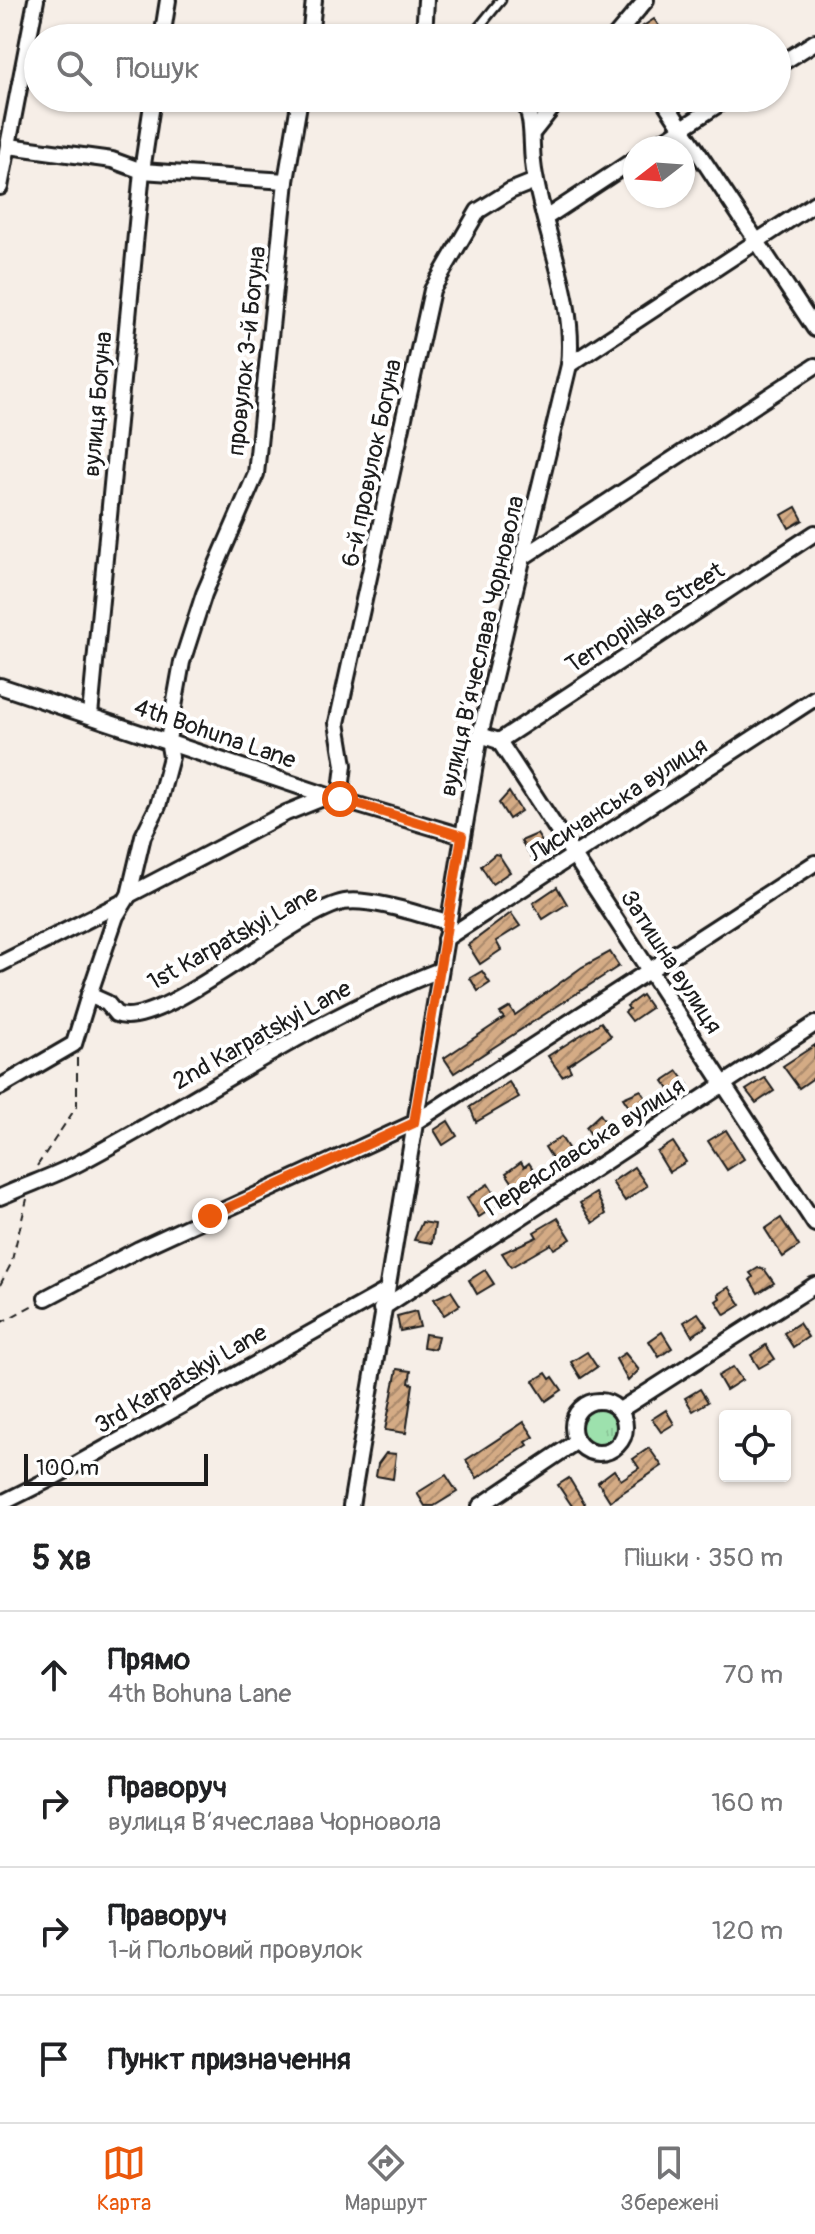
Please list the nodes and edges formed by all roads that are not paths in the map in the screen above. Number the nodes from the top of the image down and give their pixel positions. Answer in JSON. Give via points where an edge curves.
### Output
{"nodes":[{"id":1,"x":36,"y":0,"type":"edge"},
{"id":2,"x":168,"y":0,"type":"edge"},
{"id":3,"x":314,"y":0,"type":"edge"},
{"id":4,"x":426,"y":0,"type":"edge"},
{"id":5,"x":501,"y":0,"type":"edge"},
{"id":6,"x":646,"y":0,"type":"edge"},
{"id":7,"x":32,"y":24,"type":"edge"},
{"id":8,"x":164,"y":24,"type":"edge"},
{"id":9,"x":311,"y":24,"type":"edge"},
{"id":10,"x":425,"y":24,"type":"edge"},
{"id":11,"x":481,"y":24,"type":"edge"},
{"id":12,"x":627,"y":24,"type":"edge"},
{"id":13,"x":815,"y":42,"type":"edge"},
{"id":14,"x":791,"y":57,"type":"edge"},
{"id":15,"x":24,"y":65,"type":"edge"},
{"id":16,"x":151,"y":112,"type":"edge"},
{"id":17,"x":298,"y":112,"type":"edge"},
{"id":18,"x":528,"y":112,"type":"edge"},
{"id":19,"x":549,"y":112,"type":"edge"},
{"id":20,"x":671,"y":112,"type":"edge"},
{"id":21,"x":707,"y":112,"type":"edge"},
{"id":22,"x":682,"y":128,"type":"junction"},
{"id":23,"x":534,"y":131,"type":"junction"},
{"id":24,"x":670,"y":136,"type":"edge"},
{"id":25,"x":9,"y":146,"type":"junction"},
{"id":26,"x":623,"y":167,"type":"edge"},
{"id":27,"x":142,"y":171,"type":"junction"},
{"id":28,"x":286,"y":181,"type":"junction"},
{"id":29,"x":535,"y":181,"type":"junction"},
{"id":30,"x":0,"y":187,"type":"edge"},
{"id":31,"x":815,"y":203,"type":"edge"},
{"id":32,"x":547,"y":217,"type":"junction"},
{"id":33,"x":757,"y":241,"type":"junction"},
{"id":34,"x":815,"y":329,"type":"edge"},
{"id":35,"x":569,"y":365,"type":"junction"},
{"id":36,"x":815,"y":366,"type":"edge"},
{"id":37,"x":815,"y":533,"type":"edge"},
{"id":38,"x":525,"y":556,"type":"junction"},
{"id":39,"x":0,"y":686,"type":"edge"},
{"id":40,"x":815,"y":698,"type":"edge"},
{"id":41,"x":90,"y":715,"type":"junction"},
{"id":42,"x":480,"y":735,"type":"junction"},
{"id":43,"x":168,"y":740,"type":"junction"},
{"id":44,"x":499,"y":741,"type":"junction"},
{"id":45,"x":334,"y":798,"type":"junction"},
{"id":46,"x":462,"y":836,"type":"junction"},
{"id":47,"x":574,"y":855,"type":"junction"},
{"id":48,"x":815,"y":863,"type":"edge"},
{"id":49,"x":125,"y":899,"type":"junction"},
{"id":50,"x":447,"y":922,"type":"junction"},
{"id":51,"x":445,"y":939,"type":"junction"},
{"id":52,"x":0,"y":964,"type":"edge"},
{"id":53,"x":440,"y":970,"type":"junction"},
{"id":54,"x":651,"y":971,"type":"junction"},
{"id":55,"x":89,"y":995,"type":"junction"},
{"id":56,"x":815,"y":1024,"type":"edge"},
{"id":57,"x":724,"y":1082,"type":"junction"},
{"id":58,"x":0,"y":1087,"type":"edge"},
{"id":59,"x":414,"y":1123,"type":"junction"},
{"id":60,"x":0,"y":1197,"type":"edge"},
{"id":61,"x":815,"y":1224,"type":"edge"},
{"id":62,"x":815,"y":1285,"type":"edge"},
{"id":63,"x":384,"y":1292,"type":"junction"},
{"id":64,"x":46,"y":1298,"type":"road end"},
{"id":65,"x":356,"y":1307,"type":"junction"},
{"id":66,"x":381,"y":1309,"type":"junction"},
{"id":67,"x":378,"y":1332,"type":"junction"},
{"id":68,"x":620,"y":1410,"type":"junction"},
{"id":69,"x":577,"y":1441,"type":"junction"},
{"id":70,"x":0,"y":1504,"type":"edge"},
{"id":71,"x":347,"y":1505,"type":"edge"},
{"id":72,"x":480,"y":1506,"type":"edge"}],
"edges":[{"from":1,"to":7,"type":"street"},
{"from":2,"to":8,"type":"street"},
{"from":3,"to":9,"type":"street"},
{"from":4,"to":10,"type":"street"},
{"from":5,"to":11,"type":"lane"},
{"from":6,"to":12,"type":"street"},
{"from":13,"to":14,"type":"street"},
{"from":15,"to":25,"type":"street"},
{"from":16,"to":27,"type":"street","name":"вулиця Богуна"},
{"from":17,"to":28,"type":"street","name":"провулок 3-й Богуна"},
{"from":18,"to":23,"type":"street","name":"вулиця Вʼячеслава Чорновола"},
{"from":19,"to":23,"type":"street"},
{"from":20,"to":22,"type":"street"},
{"from":21,"to":22,"type":"street"},
{"from":22,"to":24,"type":"street"},
{"from":22,"to":33,"type":"street"},
{"from":23,"to":29,"type":"street","name":"вулиця Вʼячеслава Чорновола","via":[[530,152]]},
{"from":25,"to":27,"type":"street","via":[[112,160]]},
{"from":25,"to":30,"type":"street"},
{"from":26,"to":32,"type":"street"},
{"from":27,"to":28,"type":"street"},
{"from":27,"to":41,"type":"street","name":"вулиця Богуна"},
{"from":28,"to":43,"type":"street","name":"провулок 3-й Богуна","via":[[256,474],[204,594],[182,662]]},
{"from":29,"to":32,"type":"street","name":"вулиця Вʼячеслава Чорновола"},
{"from":29,"to":45,"type":"street","name":"6-й провулок Богуна","via":[[478,211],[432,290],[337,723],[344,765]]},
{"from":31,"to":33,"type":"street"},
{"from":32,"to":35,"type":"street","name":"вулиця Вʼячеслава Чорновола","via":[[572,336]]},
{"from":33,"to":34,"type":"street"},
{"from":33,"to":35,"type":"street"},
{"from":35,"to":38,"type":"street","name":"вулиця Вʼячеслава Чорновола"},
{"from":36,"to":38,"type":"street"},
{"from":37,"to":44,"type":"street","name":"Ternopilska Street"},
{"from":38,"to":42,"type":"street","name":"вулиця Вʼячеслава Чорновола"},
{"from":39,"to":41,"type":"street","name":"4th Bohuna Lane"},
{"from":40,"to":47,"type":"street","name":"Лисичанська вулиця"},
{"from":41,"to":43,"type":"street","name":"4th Bohuna Lane"},
{"from":42,"to":44,"type":"street"},
{"from":42,"to":46,"type":"street","name":"вулиця Вʼячеслава Чорновола"},
{"from":43,"to":45,"type":"street","name":"4th Bohuna Lane"},
{"from":43,"to":49,"type":"street","name":"провулок 3-й Богуна","via":[[171,757],[158,806]]},
{"from":44,"to":47,"type":"street","name":"Затишна вулиця"},
{"from":45,"to":46,"type":"street","name":"4th Bohuna Lane"},
{"from":45,"to":49,"type":"street","via":[[286,813]]},
{"from":46,"to":50,"type":"street","name":"вулиця Вʼячеслава Чорновола"},
{"from":47,"to":51,"type":"street","name":"Лисичанська вулиця"},
{"from":47,"to":54,"type":"street","name":"Затишна вулиця"},
{"from":48,"to":54,"type":"street"},
{"from":49,"to":52,"type":"street"},
{"from":49,"to":55,"type":"street","name":"провулок 3-й Богуна"},
{"from":50,"to":51,"type":"street","name":"вулиця Вʼячеслава Чорновола"},
{"from":50,"to":55,"type":"street","name":"1st Karpatskyi Lane","via":[[348,901],[188,993],[135,1017],[116,1014]]},
{"from":51,"to":53,"type":"street","name":"вулиця Вʼячеслава Чорновола"},
{"from":53,"to":59,"type":"street","name":"вулиця Вʼячеслава Чорновола"},
{"from":53,"to":60,"type":"street","name":"2nd Karpatskyi Lane","via":[[397,987],[108,1146]]},
{"from":54,"to":57,"type":"street","name":"Затишна вулиця"},
{"from":54,"to":59,"type":"street"},
{"from":55,"to":58,"type":"street","via":[[67,1052]]},
{"from":56,"to":57,"type":"street","name":"Переяславська вулиця"},
{"from":57,"to":61,"type":"street","name":"Затишна вулиця"},
{"from":57,"to":66,"type":"street","name":"Переяславська вулиця"},
{"from":59,"to":63,"type":"street","name":"вулиця Вʼячеслава Чорновола"},
{"from":59,"to":64,"type":"street","via":[[139,1249]]},
{"from":62,"to":68,"type":"street"},
{"from":63,"to":65,"type":"street","name":"3rd Karpatskyi Lane"},
{"from":63,"to":66,"type":"street","name":"вулиця Вʼячеслава Чорновола"},
{"from":65,"to":67,"type":"street"},
{"from":65,"to":70,"type":"street","name":"3rd Karpatskyi Lane"},
{"from":66,"to":67,"type":"street","name":"вулиця Вʼячеслава Чорновола"},
{"from":67,"to":71,"type":"street","name":"вулиця Вʼячеслава Чорновола"},
{"from":68,"to":69,"type":"street","via":[[605,1401],[588,1402],[572,1423]]},
{"from":68,"to":69,"type":"street","via":[[624,1435],[614,1448],[598,1453]]},
{"from":69,"to":72,"type":"street"}]}
